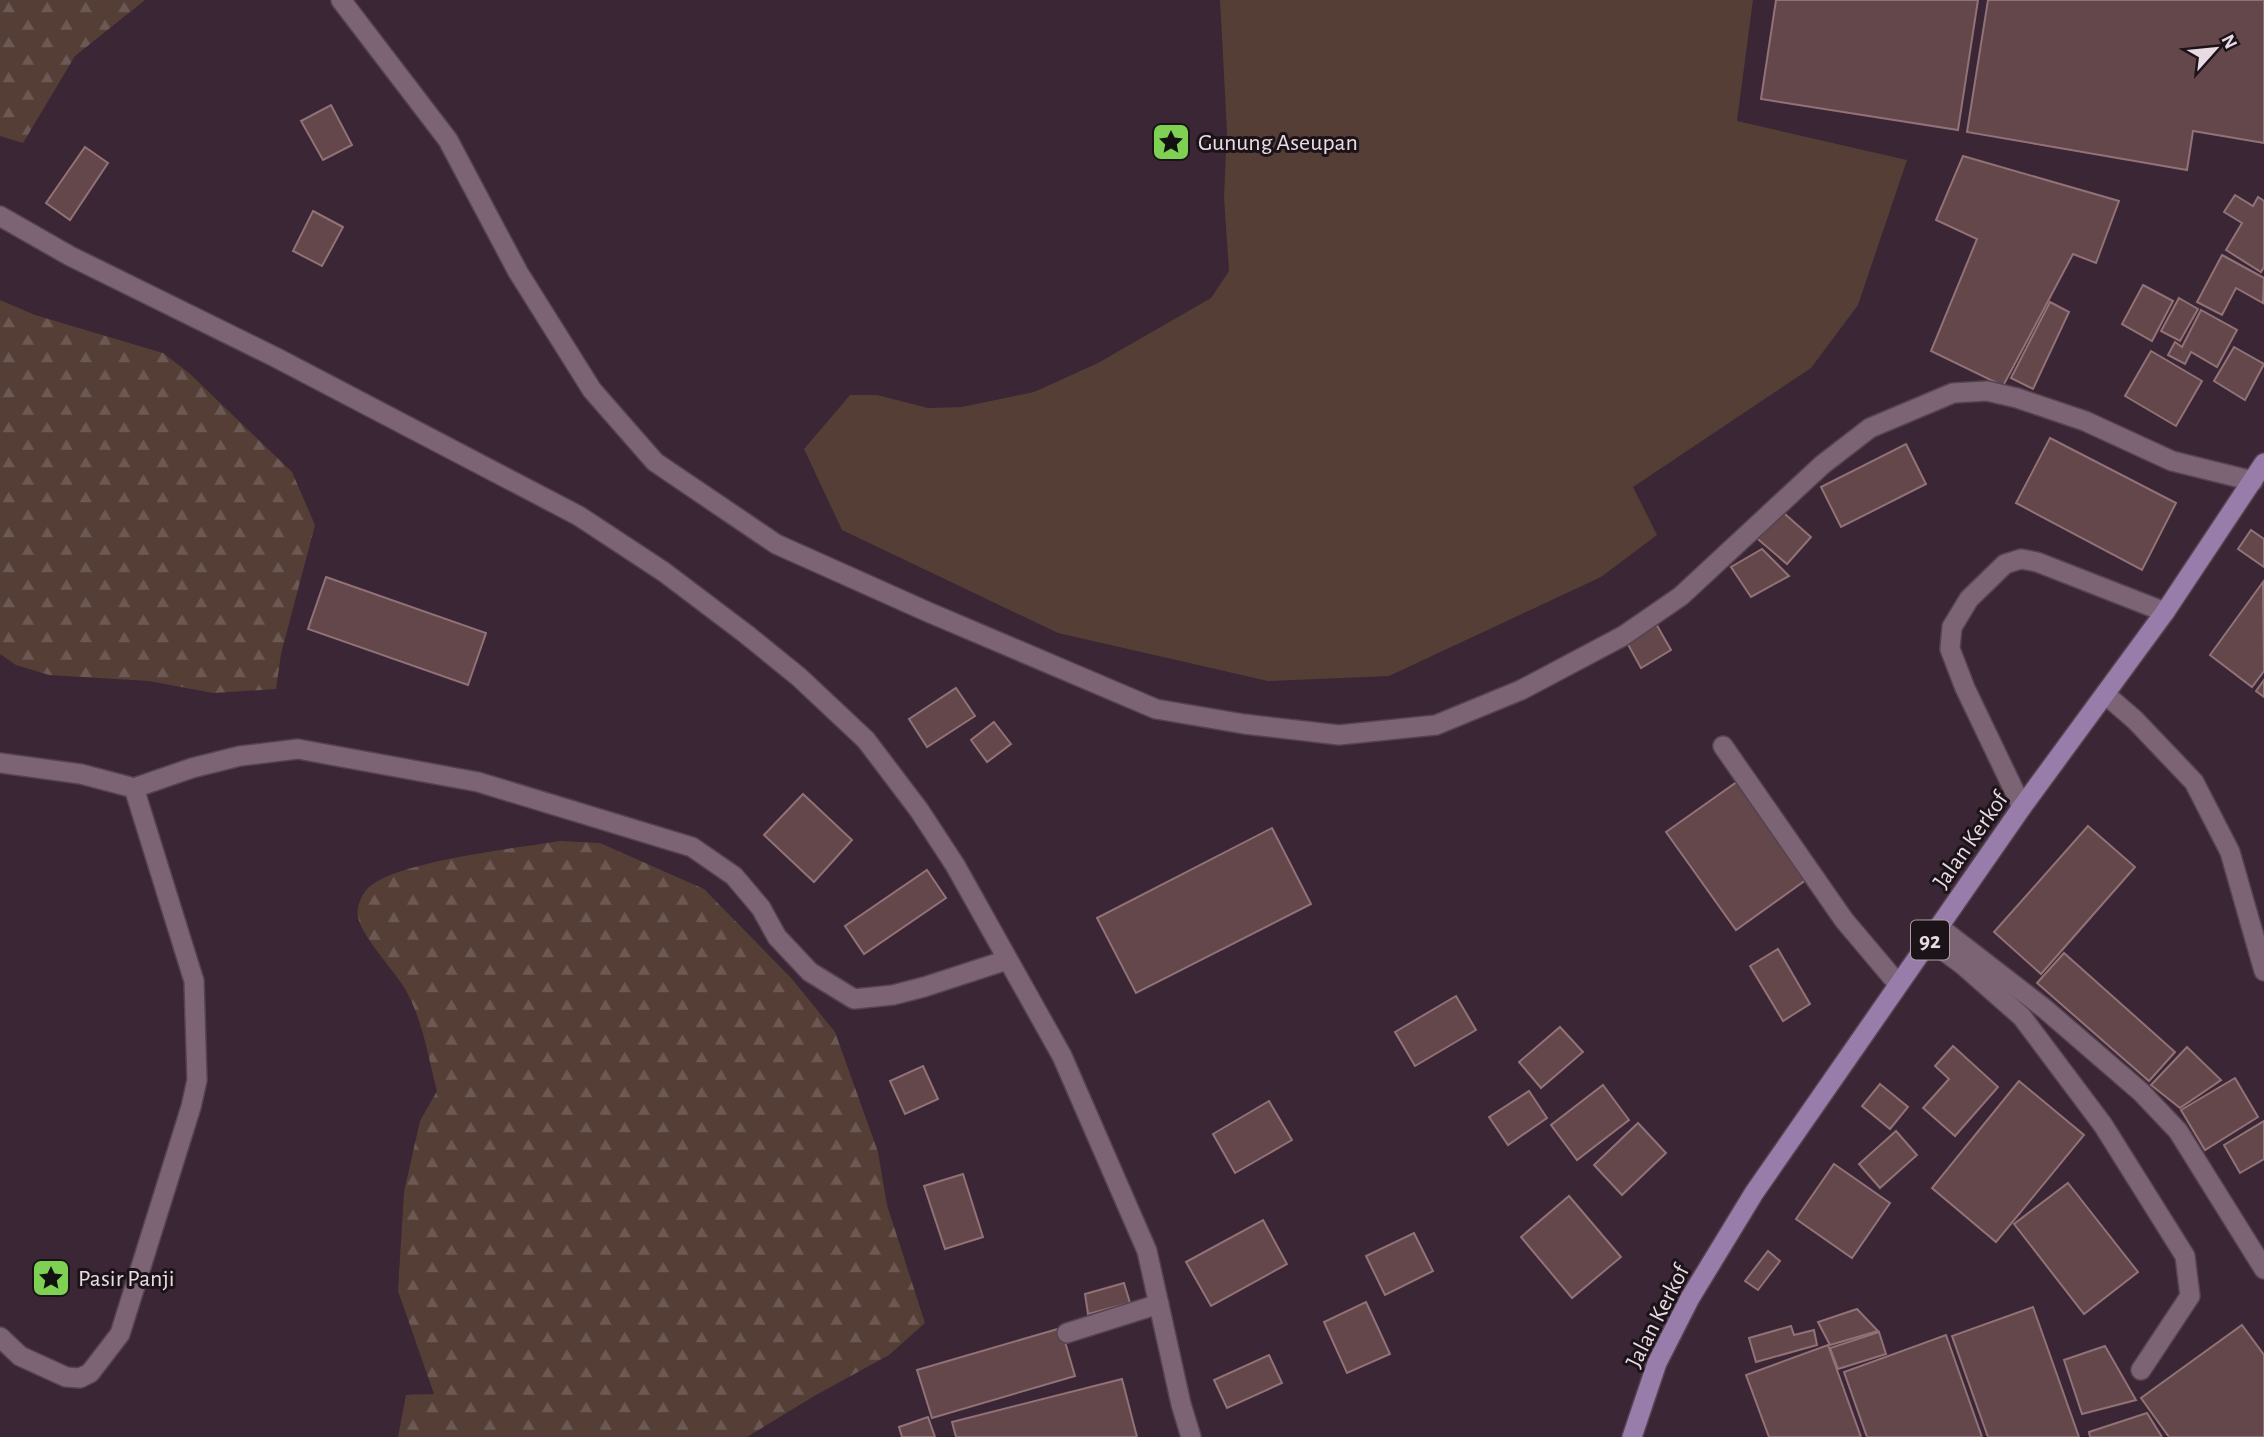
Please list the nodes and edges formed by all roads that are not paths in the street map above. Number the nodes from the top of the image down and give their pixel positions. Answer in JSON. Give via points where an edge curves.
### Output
{"nodes":[{"id":1,"x":341,"y":0,"type":"edge"},
{"id":2,"x":0,"y":216,"type":"edge"},
{"id":3,"x":2264,"y":463,"type":"edge"},
{"id":4,"x":2253,"y":481,"type":"junction"},
{"id":5,"x":2165,"y":612,"type":"junction"},
{"id":6,"x":2105,"y":694,"type":"junction"},
{"id":7,"x":1723,"y":746,"type":"dead end"},
{"id":8,"x":0,"y":763,"type":"edge"},
{"id":9,"x":134,"y":788,"type":"junction"},
{"id":10,"x":2022,"y":807,"type":"junction"},
{"id":11,"x":1934,"y":934,"type":"junction"},
{"id":12,"x":1007,"y":960,"type":"junction"},
{"id":13,"x":2264,"y":971,"type":"edge"},
{"id":14,"x":1898,"y":984,"type":"junction"},
{"id":15,"x":2264,"y":1269,"type":"edge"},
{"id":16,"x":1159,"y":1304,"type":"junction"},
{"id":17,"x":1067,"y":1333,"type":"dead end"},
{"id":18,"x":0,"y":1337,"type":"edge"},
{"id":19,"x":2141,"y":1370,"type":"dead end"},
{"id":20,"x":1191,"y":1437,"type":"edge"},
{"id":21,"x":1632,"y":1437,"type":"edge"}],
"edges":[{"from":1,"to":4,"type":"street","via":[[448,140],[518,272],[592,390],[655,462],[776,544],[1156,709],[1339,735],[1436,725],[1521,690],[1623,636],[1681,596],[1822,466],[1871,428],[1953,393],[1987,391],[2017,398],[2085,421],[2172,461]]},
{"from":2,"to":12,"type":"street","via":[[579,516],[664,572],[799,677],[866,740],[955,864]]},
{"from":3,"to":4,"type":"main road","name":"Jalan Kerkof","number":"92"},
{"from":4,"to":5,"type":"main road","name":"Jalan Kerkof","number":"92"},
{"from":5,"to":6,"type":"main road","name":"Jalan Kerkof","number":"92"},
{"from":5,"to":10,"type":"street","via":[[2021,559],[2005,564],[1969,599],[1952,627],[1950,649]]},
{"from":6,"to":10,"type":"main road","name":"Jalan Kerkof","number":"92"},
{"from":6,"to":13,"type":"street","via":[[2193,782],[2230,852]]},
{"from":7,"to":14,"type":"street","via":[[1844,920]]},
{"from":8,"to":9,"type":"street","via":[[81,774]]},
{"from":9,"to":12,"type":"street","via":[[240,756],[298,749],[478,782],[692,846],[734,876],[761,908],[777,937],[810,972],[854,999],[893,995]]},
{"from":9,"to":18,"type":"street","via":[[194,981],[197,1080],[191,1107],[120,1334],[90,1373],[66,1377],[20,1356]]},
{"from":10,"to":11,"type":"main road","name":"Jalan Kerkof","number":"92"},
{"from":11,"to":14,"type":"main road","name":"Jalan Kerkof","number":"92"},
{"from":11,"to":15,"type":"street","via":[[2045,1009],[2141,1092],[2178,1130]]},
{"from":11,"to":19,"type":"street","via":[[2022,1017],[2103,1125],[2185,1256],[2190,1296]]},
{"from":12,"to":16,"type":"street","via":[[1062,1056],[1147,1251]]},
{"from":14,"to":21,"type":"main road","name":"Jalan Kerkof","number":"92","via":[[1754,1193],[1690,1298],[1657,1363]]},
{"from":16,"to":17,"type":"street"},
{"from":16,"to":20,"type":"street"}]}
